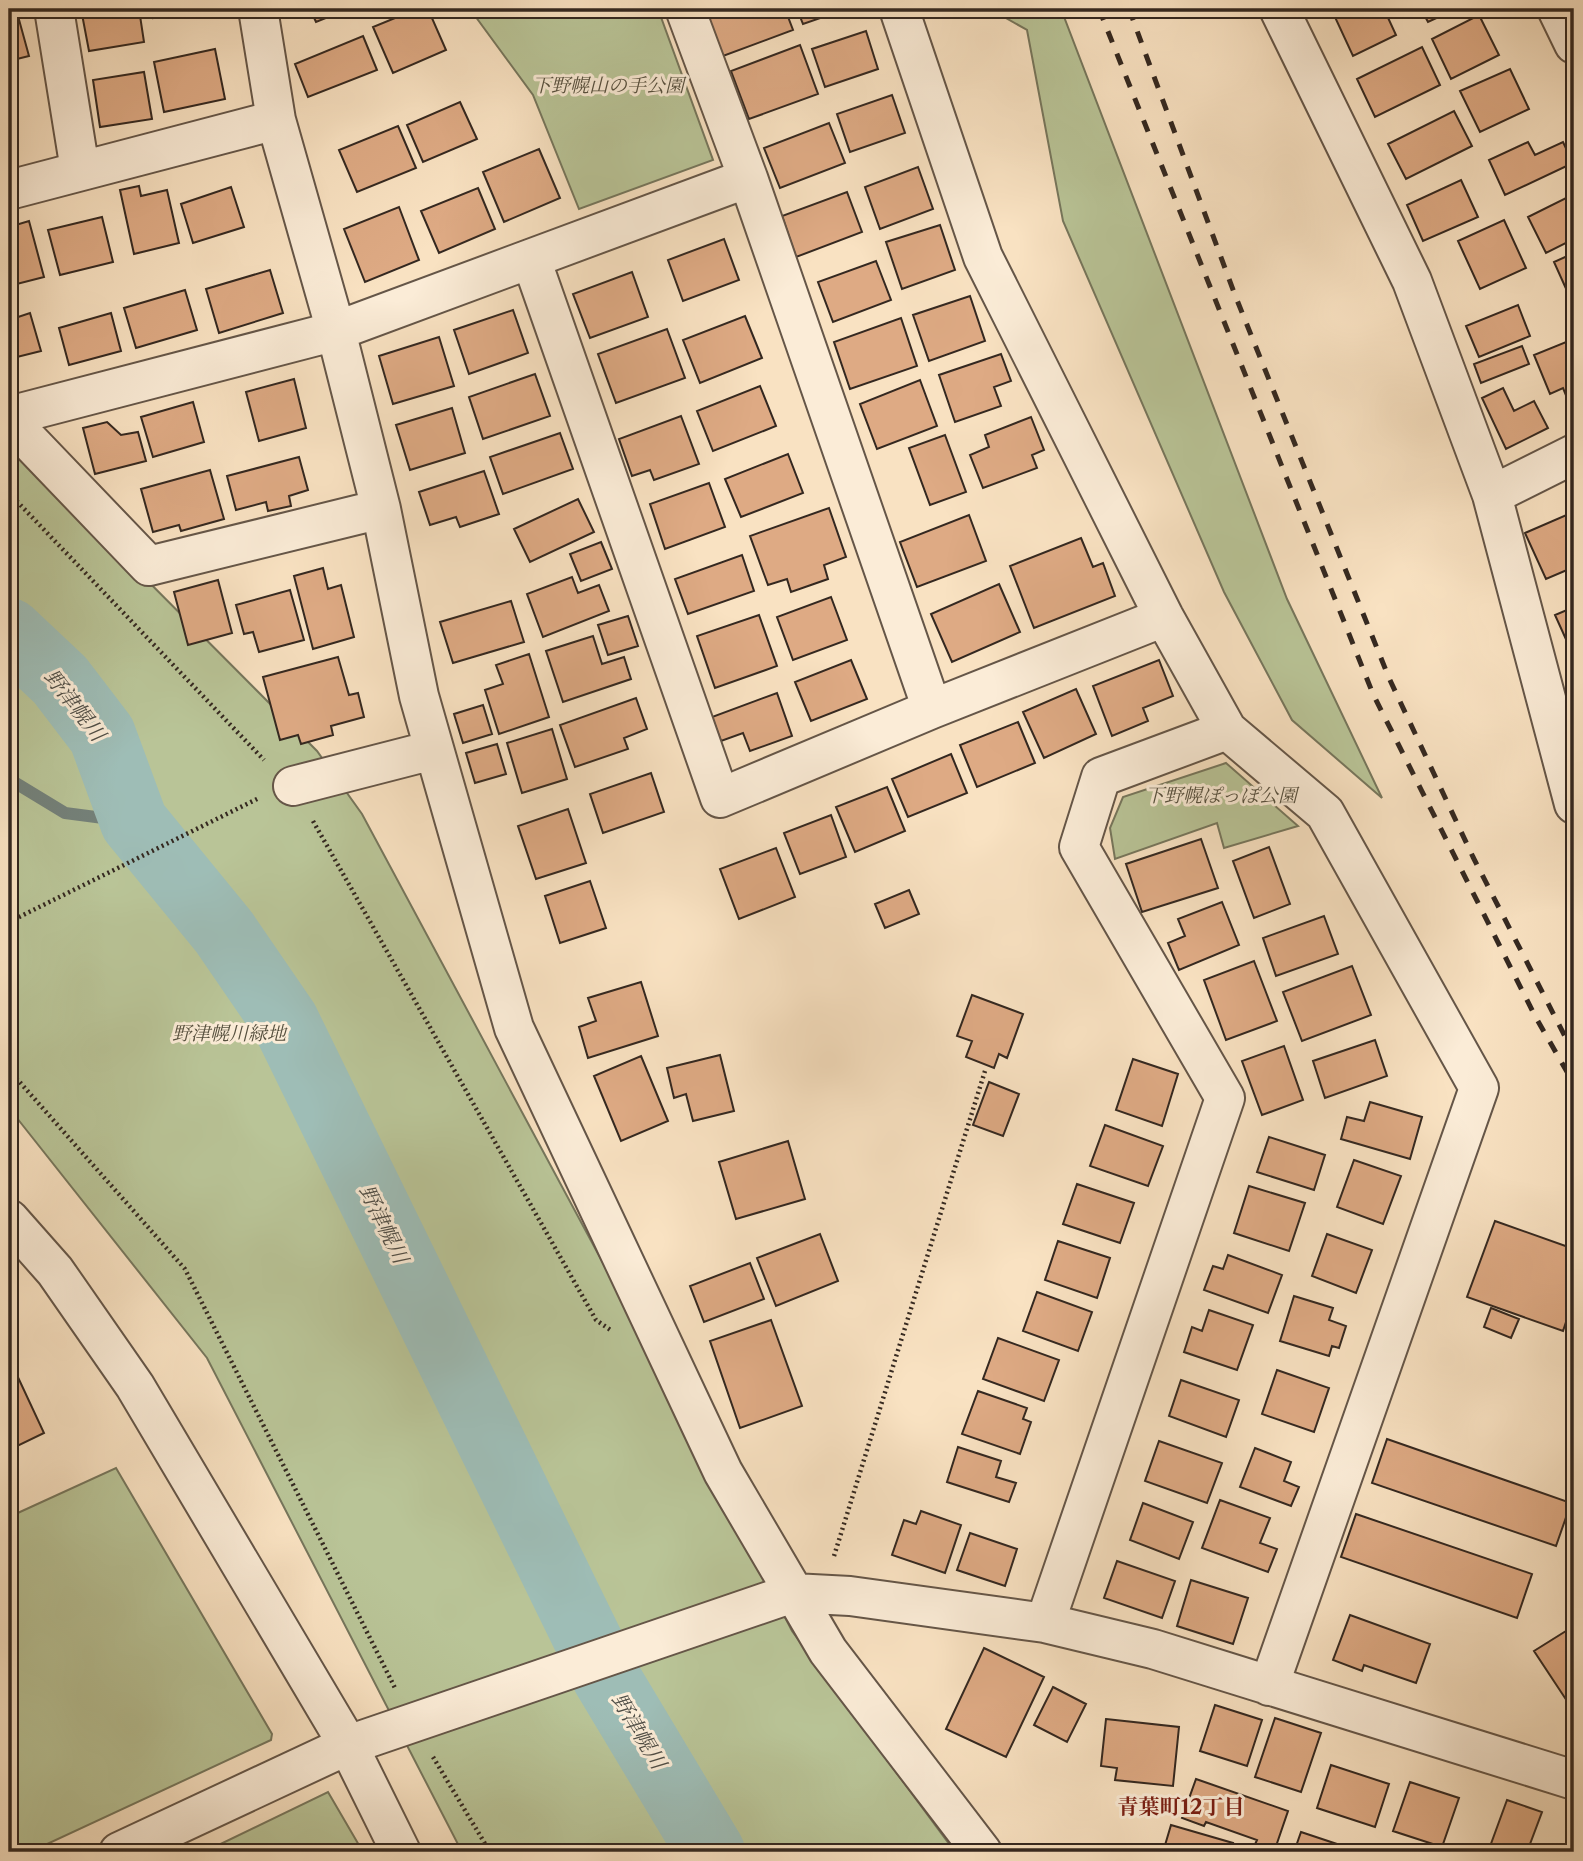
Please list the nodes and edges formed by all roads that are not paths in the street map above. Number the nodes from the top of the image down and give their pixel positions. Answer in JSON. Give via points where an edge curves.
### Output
{"nodes":[{"id":1,"x":54,"y":9,"type":"edge"},
{"id":2,"x":258,"y":9,"type":"edge"},
{"id":3,"x":685,"y":9,"type":"edge"},
{"id":4,"x":899,"y":9,"type":"edge"},
{"id":5,"x":1279,"y":9,"type":"edge"},
{"id":6,"x":1557,"y":9,"type":"edge"},
{"id":7,"x":1574,"y":44,"type":"edge"},
{"id":8,"x":276,"y":120,"type":"junction"},
{"id":9,"x":80,"y":170,"type":"junction"},
{"id":10,"x":748,"y":178,"type":"junction"},
{"id":11,"x":9,"y":190,"type":"edge"},
{"id":12,"x":531,"y":259,"type":"junction"},
{"id":13,"x":336,"y":331,"type":"junction"},
{"id":14,"x":9,"y":418,"type":"edge"},
{"id":15,"x":1574,"y":454,"type":"edge"},
{"id":16,"x":1492,"y":495,"type":"junction"},
{"id":17,"x":381,"y":509,"type":"junction"},
{"id":18,"x":1164,"y":617,"type":"junction"},
{"id":19,"x":1562,"y":706,"type":"edge"},
{"id":20,"x":932,"y":709,"type":"junction"},
{"id":21,"x":1227,"y":730,"type":"junction"},
{"id":22,"x":433,"y":750,"type":"junction"},
{"id":23,"x":277,"y":791,"type":"road end"},
{"id":24,"x":1574,"y":804,"type":"edge"},
{"id":25,"x":11,"y":1227,"type":"edge"},
{"id":26,"x":808,"y":1593,"type":"junction"},
{"id":27,"x":1045,"y":1623,"type":"junction"},
{"id":28,"x":1269,"y":1686,"type":"junction"},
{"id":29,"x":348,"y":1745,"type":"junction"},
{"id":30,"x":1574,"y":1780,"type":"edge"},
{"id":31,"x":119,"y":1852,"type":"edge"},
{"id":32,"x":401,"y":1852,"type":"edge"},
{"id":33,"x":982,"y":1852,"type":"edge"}],
"edges":[{"from":1,"to":9,"type":"street"},
{"from":2,"to":8,"type":"street"},
{"from":3,"to":10,"type":"street"},
{"from":4,"to":18,"type":"street","via":[[983,257]]},
{"from":5,"to":16,"type":"street","via":[[1412,281]]},
{"from":6,"to":7,"type":"street"},
{"from":8,"to":9,"type":"street"},
{"from":8,"to":13,"type":"street"},
{"from":9,"to":11,"type":"street"},
{"from":10,"to":12,"type":"street"},
{"from":10,"to":20,"type":"street"},
{"from":12,"to":13,"type":"street"},
{"from":12,"to":20,"type":"street","via":[[720,798]]},
{"from":13,"to":14,"type":"street"},
{"from":13,"to":17,"type":"street"},
{"from":14,"to":17,"type":"street","via":[[149,566]]},
{"from":15,"to":16,"type":"street"},
{"from":16,"to":19,"type":"street"},
{"from":17,"to":22,"type":"street"},
{"from":18,"to":20,"type":"street"},
{"from":18,"to":21,"type":"street"},
{"from":19,"to":24,"type":"street"},
{"from":21,"to":27,"type":"street","via":[[1101,777],[1079,847],[1225,1098]]},
{"from":21,"to":28,"type":"street","via":[[1325,813],[1479,1088]]},
{"from":22,"to":23,"type":"street"},
{"from":22,"to":26,"type":"street","via":[[514,1027],[723,1472]]},
{"from":25,"to":29,"type":"street","via":[[55,1271],[135,1386]]},
{"from":26,"to":27,"type":"street"},
{"from":26,"to":29,"type":"street","via":[[745,1610]]},
{"from":26,"to":33,"type":"street","via":[[828,1651]]},
{"from":27,"to":28,"type":"street","via":[[1153,1649]]},
{"from":28,"to":30,"type":"street"},
{"from":29,"to":31,"type":"street"},
{"from":29,"to":32,"type":"street"}]}
